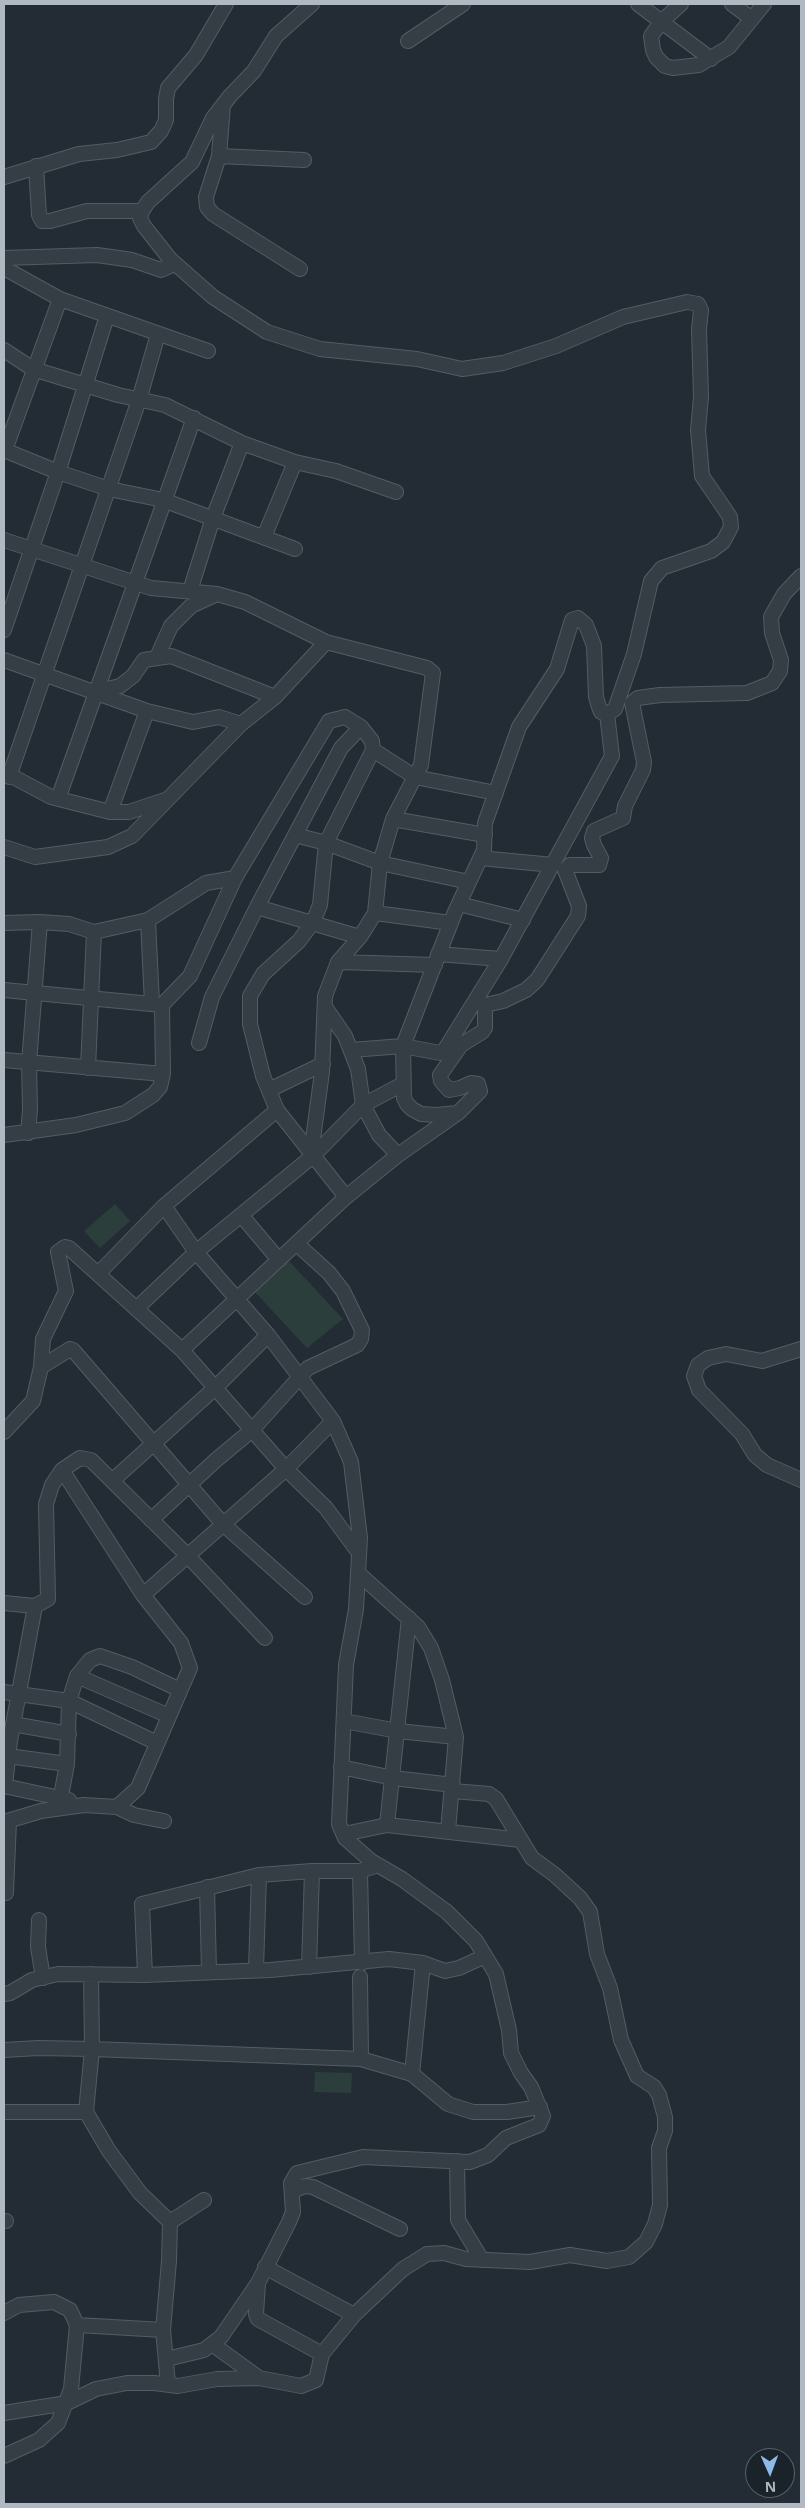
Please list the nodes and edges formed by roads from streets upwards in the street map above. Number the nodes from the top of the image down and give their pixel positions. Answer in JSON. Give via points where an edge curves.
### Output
{"nodes":[{"id":1,"x":226,"y":4,"type":"edge"},
{"id":2,"x":312,"y":4,"type":"edge"},
{"id":3,"x":463,"y":4,"type":"edge"},
{"id":4,"x":638,"y":4,"type":"edge"},
{"id":5,"x":681,"y":4,"type":"edge"},
{"id":6,"x":732,"y":4,"type":"edge"},
{"id":7,"x":764,"y":4,"type":"edge"},
{"id":8,"x":752,"y":19,"type":"junction"},
{"id":9,"x":662,"y":21,"type":"junction"},
{"id":10,"x":408,"y":41,"type":"dead end"},
{"id":11,"x":711,"y":58,"type":"junction"},
{"id":12,"x":223,"y":105,"type":"junction"},
{"id":13,"x":219,"y":156,"type":"junction"},
{"id":14,"x":304,"y":160,"type":"dead end"},
{"id":15,"x":36,"y":166,"type":"junction"},
{"id":16,"x":4,"y":177,"type":"edge"},
{"id":17,"x":142,"y":210,"type":"junction"},
{"id":18,"x":4,"y":258,"type":"edge"},
{"id":19,"x":170,"y":259,"type":"junction"},
{"id":20,"x":4,"y":268,"type":"edge"},
{"id":21,"x":300,"y":269,"type":"dead end"},
{"id":22,"x":60,"y":299,"type":"junction"},
{"id":23,"x":107,"y":316,"type":"junction"},
{"id":24,"x":158,"y":334,"type":"junction"},
{"id":25,"x":4,"y":350,"type":"edge"},
{"id":26,"x":208,"y":351,"type":"dead end"},
{"id":27,"x":34,"y":369,"type":"junction"},
{"id":28,"x":86,"y":386,"type":"junction"},
{"id":29,"x":139,"y":400,"type":"junction"},
{"id":30,"x":194,"y":418,"type":"junction"},
{"id":31,"x":242,"y":442,"type":"junction"},
{"id":32,"x":4,"y":449,"type":"edge"},
{"id":33,"x":296,"y":462,"type":"junction"},
{"id":34,"x":58,"y":472,"type":"junction"},
{"id":35,"x":109,"y":489,"type":"junction"},
{"id":36,"x":396,"y":492,"type":"dead end"},
{"id":37,"x":163,"y":500,"type":"junction"},
{"id":38,"x":213,"y":518,"type":"junction"},
{"id":39,"x":264,"y":537,"type":"junction"},
{"id":40,"x":4,"y":540,"type":"edge"},
{"id":41,"x":32,"y":549,"type":"junction"},
{"id":42,"x":294,"y":549,"type":"dead end"},
{"id":43,"x":82,"y":566,"type":"junction"},
{"id":44,"x":801,"y":576,"type":"edge"},
{"id":45,"x":135,"y":583,"type":"junction"},
{"id":46,"x":190,"y":591,"type":"junction"},
{"id":47,"x":218,"y":594,"type":"junction"},
{"id":48,"x":4,"y":630,"type":"edge"},
{"id":49,"x":326,"y":642,"type":"junction"},
{"id":50,"x":157,"y":657,"type":"junction"},
{"id":51,"x":4,"y":660,"type":"edge"},
{"id":52,"x":44,"y":675,"type":"junction"},
{"id":53,"x":95,"y":692,"type":"junction"},
{"id":54,"x":275,"y":697,"type":"junction"},
{"id":55,"x":147,"y":711,"type":"junction"},
{"id":56,"x":607,"y":714,"type":"junction"},
{"id":57,"x":241,"y":724,"type":"junction"},
{"id":58,"x":361,"y":727,"type":"junction"},
{"id":59,"x":373,"y":750,"type":"junction"},
{"id":60,"x":6,"y":775,"type":"edge"},
{"id":61,"x":414,"y":777,"type":"junction"},
{"id":62,"x":496,"y":793,"type":"junction"},
{"id":63,"x":58,"y":799,"type":"junction"},
{"id":64,"x":169,"y":799,"type":"junction"},
{"id":65,"x":110,"y":812,"type":"junction"},
{"id":66,"x":393,"y":819,"type":"junction"},
{"id":67,"x":295,"y":835,"type":"junction"},
{"id":68,"x":485,"y":835,"type":"junction"},
{"id":69,"x":326,"y":843,"type":"junction"},
{"id":70,"x":4,"y":847,"type":"edge"},
{"id":71,"x":480,"y":858,"type":"junction"},
{"id":72,"x":380,"y":863,"type":"junction"},
{"id":73,"x":553,"y":865,"type":"junction"},
{"id":74,"x":234,"y":878,"type":"junction"},
{"id":75,"x":469,"y":882,"type":"junction"},
{"id":76,"x":459,"y":904,"type":"junction"},
{"id":77,"x":257,"y":906,"type":"junction"},
{"id":78,"x":375,"y":913,"type":"junction"},
{"id":79,"x":148,"y":920,"type":"junction"},
{"id":80,"x":523,"y":920,"type":"junction"},
{"id":81,"x":40,"y":922,"type":"junction"},
{"id":82,"x":313,"y":922,"type":"junction"},
{"id":83,"x":4,"y":923,"type":"edge"},
{"id":84,"x":451,"y":923,"type":"junction"},
{"id":85,"x":94,"y":932,"type":"junction"},
{"id":86,"x":360,"y":937,"type":"junction"},
{"id":87,"x":436,"y":959,"type":"junction"},
{"id":88,"x":501,"y":960,"type":"junction"},
{"id":89,"x":338,"y":962,"type":"junction"},
{"id":90,"x":4,"y":990,"type":"edge"},
{"id":91,"x":35,"y":992,"type":"junction"},
{"id":92,"x":90,"y":997,"type":"junction"},
{"id":93,"x":157,"y":1004,"type":"junction"},
{"id":94,"x":325,"y":1007,"type":"junction"},
{"id":95,"x":199,"y":1043,"type":"dead end"},
{"id":96,"x":403,"y":1046,"type":"junction"},
{"id":97,"x":351,"y":1050,"type":"junction"},
{"id":98,"x":4,"y":1060,"type":"edge"},
{"id":99,"x":29,"y":1063,"type":"junction"},
{"id":100,"x":323,"y":1064,"type":"junction"},
{"id":101,"x":88,"y":1068,"type":"junction"},
{"id":102,"x":163,"y":1074,"type":"junction"},
{"id":103,"x":403,"y":1084,"type":"junction"},
{"id":104,"x":269,"y":1090,"type":"junction"},
{"id":105,"x":363,"y":1105,"type":"junction"},
{"id":106,"x":277,"y":1110,"type":"junction"},
{"id":107,"x":458,"y":1113,"type":"junction"},
{"id":108,"x":28,"y":1133,"type":"junction"},
{"id":109,"x":4,"y":1135,"type":"edge"},
{"id":110,"x":314,"y":1155,"type":"junction"},
{"id":111,"x":398,"y":1155,"type":"junction"},
{"id":112,"x":346,"y":1197,"type":"junction"},
{"id":113,"x":164,"y":1206,"type":"junction"},
{"id":114,"x":240,"y":1215,"type":"junction"},
{"id":115,"x":297,"y":1244,"type":"junction"},
{"id":116,"x":196,"y":1252,"type":"junction"},
{"id":117,"x":279,"y":1260,"type":"junction"},
{"id":118,"x":98,"y":1274,"type":"junction"},
{"id":119,"x":236,"y":1298,"type":"junction"},
{"id":120,"x":136,"y":1309,"type":"junction"},
{"id":121,"x":268,"y":1335,"type":"junction"},
{"id":122,"x":801,"y":1349,"type":"edge"},
{"id":123,"x":182,"y":1350,"type":"junction"},
{"id":124,"x":41,"y":1368,"type":"junction"},
{"id":125,"x":300,"y":1376,"type":"junction"},
{"id":126,"x":215,"y":1388,"type":"junction"},
{"id":127,"x":333,"y":1420,"type":"junction"},
{"id":128,"x":252,"y":1430,"type":"junction"},
{"id":129,"x":4,"y":1432,"type":"edge"},
{"id":130,"x":154,"y":1444,"type":"junction"},
{"id":131,"x":286,"y":1468,"type":"junction"},
{"id":132,"x":62,"y":1470,"type":"junction"},
{"id":133,"x":797,"y":1477,"type":"edge"},
{"id":134,"x":112,"y":1481,"type":"junction"},
{"id":135,"x":190,"y":1485,"type":"junction"},
{"id":136,"x":151,"y":1520,"type":"junction"},
{"id":137,"x":223,"y":1524,"type":"junction"},
{"id":138,"x":359,"y":1553,"type":"junction"},
{"id":139,"x":187,"y":1555,"type":"junction"},
{"id":140,"x":358,"y":1573,"type":"junction"},
{"id":141,"x":143,"y":1595,"type":"junction"},
{"id":142,"x":304,"y":1597,"type":"dead end"},
{"id":143,"x":4,"y":1603,"type":"edge"},
{"id":144,"x":35,"y":1606,"type":"junction"},
{"id":145,"x":409,"y":1618,"type":"junction"},
{"id":146,"x":265,"y":1638,"type":"dead end"},
{"id":147,"x":77,"y":1676,"type":"junction"},
{"id":148,"x":180,"y":1690,"type":"junction"},
{"id":149,"x":4,"y":1692,"type":"edge"},
{"id":150,"x":19,"y":1693,"type":"junction"},
{"id":151,"x":69,"y":1701,"type":"junction"},
{"id":152,"x":169,"y":1716,"type":"junction"},
{"id":153,"x":344,"y":1721,"type":"junction"},
{"id":154,"x":13,"y":1724,"type":"junction"},
{"id":155,"x":398,"y":1731,"type":"junction"},
{"id":156,"x":69,"y":1734,"type":"junction"},
{"id":157,"x":456,"y":1738,"type":"junction"},
{"id":158,"x":157,"y":1743,"type":"junction"},
{"id":159,"x":8,"y":1756,"type":"junction"},
{"id":160,"x":67,"y":1764,"type":"junction"},
{"id":161,"x":341,"y":1767,"type":"junction"},
{"id":162,"x":393,"y":1778,"type":"junction"},
{"id":163,"x":5,"y":1786,"type":"edge"},
{"id":164,"x":453,"y":1788,"type":"junction"},
{"id":165,"x":61,"y":1796,"type":"junction"},
{"id":166,"x":84,"y":1805,"type":"junction"},
{"id":167,"x":117,"y":1807,"type":"junction"},
{"id":168,"x":164,"y":1821,"type":"dead end"},
{"id":169,"x":6,"y":1822,"type":"edge"},
{"id":170,"x":387,"y":1825,"type":"junction"},
{"id":171,"x":448,"y":1831,"type":"junction"},
{"id":172,"x":344,"y":1834,"type":"junction"},
{"id":173,"x":522,"y":1840,"type":"junction"},
{"id":174,"x":378,"y":1865,"type":"junction"},
{"id":175,"x":312,"y":1870,"type":"junction"},
{"id":176,"x":360,"y":1871,"type":"junction"},
{"id":177,"x":259,"y":1875,"type":"junction"},
{"id":178,"x":207,"y":1887,"type":"junction"},
{"id":179,"x":6,"y":1893,"type":"dead end"},
{"id":180,"x":39,"y":1920,"type":"dead end"},
{"id":181,"x":485,"y":1956,"type":"junction"},
{"id":182,"x":362,"y":1963,"type":"junction"},
{"id":183,"x":423,"y":1963,"type":"junction"},
{"id":184,"x":309,"y":1967,"type":"junction"},
{"id":185,"x":256,"y":1969,"type":"junction"},
{"id":186,"x":208,"y":1972,"type":"junction"},
{"id":187,"x":91,"y":1974,"type":"junction"},
{"id":188,"x":145,"y":1974,"type":"junction"},
{"id":189,"x":360,"y":1977,"type":"dead end"},
{"id":190,"x":43,"y":1978,"type":"junction"},
{"id":191,"x":4,"y":1994,"type":"edge"},
{"id":192,"x":92,"y":2049,"type":"junction"},
{"id":193,"x":4,"y":2050,"type":"edge"},
{"id":194,"x":361,"y":2059,"type":"junction"},
{"id":195,"x":412,"y":2074,"type":"junction"},
{"id":196,"x":540,"y":2107,"type":"junction"},
{"id":197,"x":4,"y":2112,"type":"edge"},
{"id":198,"x":86,"y":2112,"type":"junction"},
{"id":199,"x":457,"y":2161,"type":"junction"},
{"id":200,"x":292,"y":2191,"type":"junction"},
{"id":201,"x":204,"y":2200,"type":"dead end"},
{"id":202,"x":170,"y":2222,"type":"junction"},
{"id":203,"x":400,"y":2229,"type":"dead end"},
{"id":204,"x":482,"y":2260,"type":"junction"},
{"id":205,"x":265,"y":2267,"type":"junction"},
{"id":206,"x":258,"y":2283,"type":"junction"},
{"id":207,"x":4,"y":2313,"type":"edge"},
{"id":208,"x":354,"y":2315,"type":"junction"},
{"id":209,"x":77,"y":2325,"type":"junction"},
{"id":210,"x":163,"y":2330,"type":"junction"},
{"id":211,"x":212,"y":2344,"type":"junction"},
{"id":212,"x":322,"y":2354,"type":"junction"},
{"id":213,"x":167,"y":2359,"type":"junction"},
{"id":214,"x":259,"y":2378,"type":"junction"},
{"id":215,"x":168,"y":2384,"type":"junction"},
{"id":216,"x":67,"y":2403,"type":"junction"},
{"id":217,"x":4,"y":2413,"type":"edge"},
{"id":218,"x":4,"y":2456,"type":"edge"}],
"edges":[{"from":1,"to":15,"type":"street","via":[[196,55],[168,88],[166,120],[161,132],[151,142],[78,154]]},
{"from":2,"to":12,"type":"street","via":[[276,36],[254,71]]},
{"from":3,"to":10,"type":"street"},
{"from":4,"to":9,"type":"street"},
{"from":5,"to":9,"type":"street"},
{"from":6,"to":8,"type":"street"},
{"from":7,"to":8,"type":"street"},
{"from":8,"to":11,"type":"street","via":[[729,47]]},
{"from":9,"to":11,"type":"street"},
{"from":9,"to":11,"type":"street","via":[[651,36],[653,50],[664,66],[699,65]]},
{"from":12,"to":13,"type":"street"},
{"from":12,"to":17,"type":"street","via":[[213,118],[192,162]]},
{"from":13,"to":14,"type":"street"},
{"from":13,"to":21,"type":"street","via":[[206,197],[207,207]]},
{"from":15,"to":16,"type":"street"},
{"from":15,"to":17,"type":"street","via":[[42,220],[50,221],[87,211]]},
{"from":17,"to":19,"type":"street","via":[[140,218],[144,226]]},
{"from":18,"to":19,"type":"street","via":[[97,255],[132,260],[161,270],[168,267]]},
{"from":19,"to":56,"type":"street","via":[[213,297],[267,332],[320,349],[417,358],[462,369],[503,363],[547,349],[623,317],[687,302],[698,304],[701,310],[701,397],[698,430],[702,476],[730,517],[730,527],[723,542],[711,551],[662,568],[651,581],[634,654],[615,709]]},
{"from":20,"to":22,"type":"street"},
{"from":22,"to":23,"type":"street"},
{"from":22,"to":27,"type":"street"},
{"from":23,"to":24,"type":"street"},
{"from":23,"to":28,"type":"street"},
{"from":24,"to":26,"type":"street"},
{"from":24,"to":29,"type":"street"},
{"from":25,"to":27,"type":"street"},
{"from":27,"to":28,"type":"street"},
{"from":27,"to":32,"type":"street"},
{"from":28,"to":29,"type":"street"},
{"from":28,"to":34,"type":"street"},
{"from":29,"to":30,"type":"street","via":[[165,405]]},
{"from":29,"to":35,"type":"street"},
{"from":30,"to":31,"type":"street"},
{"from":30,"to":37,"type":"street"},
{"from":31,"to":33,"type":"street"},
{"from":31,"to":38,"type":"street"},
{"from":32,"to":34,"type":"street"},
{"from":33,"to":36,"type":"street","via":[[336,470]]},
{"from":33,"to":39,"type":"street"},
{"from":34,"to":35,"type":"street"},
{"from":34,"to":41,"type":"street"},
{"from":35,"to":37,"type":"street"},
{"from":35,"to":43,"type":"street"},
{"from":37,"to":38,"type":"street"},
{"from":37,"to":45,"type":"street"},
{"from":38,"to":39,"type":"street"},
{"from":38,"to":46,"type":"street"},
{"from":39,"to":42,"type":"street"},
{"from":40,"to":41,"type":"street"},
{"from":41,"to":43,"type":"street"},
{"from":41,"to":48,"type":"street"},
{"from":43,"to":45,"type":"street"},
{"from":43,"to":52,"type":"street"},
{"from":44,"to":107,"type":"street","via":[[784,594],[770,617],[781,660],[780,671],[772,683],[748,694],[660,695],[638,698],[632,703],[644,770],[625,806],[623,818],[594,831],[592,838],[601,858],[599,866],[567,866],[565,870],[580,912],[537,980],[510,998],[487,1004],[484,1007],[485,1028],[461,1045],[440,1075],[450,1090],[471,1083],[480,1087],[480,1091]]},
{"from":45,"to":46,"type":"street","via":[[152,588]]},
{"from":45,"to":53,"type":"street"},
{"from":46,"to":47,"type":"street"},
{"from":47,"to":49,"type":"street","via":[[245,602]]},
{"from":47,"to":50,"type":"street","via":[[191,606],[171,626]]},
{"from":49,"to":54,"type":"street"},
{"from":49,"to":61,"type":"street","via":[[427,668],[433,674],[421,765]]},
{"from":50,"to":53,"type":"street","via":[[144,660],[133,676],[120,686]]},
{"from":50,"to":54,"type":"street","via":[[171,656]]},
{"from":51,"to":52,"type":"street"},
{"from":52,"to":53,"type":"street"},
{"from":52,"to":60,"type":"street"},
{"from":53,"to":55,"type":"street"},
{"from":53,"to":63,"type":"street"},
{"from":54,"to":57,"type":"street"},
{"from":55,"to":57,"type":"street","via":[[193,722],[218,717]]},
{"from":55,"to":65,"type":"street"},
{"from":56,"to":62,"type":"street","via":[[601,712],[596,697],[594,646],[583,620],[572,620],[557,669],[519,727]]},
{"from":56,"to":73,"type":"street","via":[[612,756]]},
{"from":57,"to":64,"type":"street"},
{"from":58,"to":59,"type":"street","via":[[372,742]]},
{"from":58,"to":67,"type":"street","via":[[341,748]]},
{"from":58,"to":74,"type":"street","via":[[345,717],[329,721]]},
{"from":59,"to":61,"type":"street"},
{"from":59,"to":69,"type":"street"},
{"from":60,"to":63,"type":"street"},
{"from":61,"to":62,"type":"street"},
{"from":61,"to":66,"type":"street"},
{"from":62,"to":68,"type":"street","via":[[485,823]]},
{"from":63,"to":65,"type":"street"},
{"from":64,"to":65,"type":"street","via":[[129,812]]},
{"from":64,"to":70,"type":"street","via":[[132,836],[108,847],[35,857]]},
{"from":66,"to":68,"type":"street"},
{"from":66,"to":72,"type":"street"},
{"from":67,"to":69,"type":"street"},
{"from":67,"to":77,"type":"street"},
{"from":68,"to":71,"type":"street"},
{"from":69,"to":72,"type":"street"},
{"from":69,"to":82,"type":"street","via":[[320,905]]},
{"from":71,"to":73,"type":"street"},
{"from":71,"to":75,"type":"street"},
{"from":72,"to":75,"type":"street"},
{"from":72,"to":78,"type":"street"},
{"from":73,"to":80,"type":"street"},
{"from":74,"to":79,"type":"street","via":[[206,882]]},
{"from":74,"to":93,"type":"street","via":[[190,976]]},
{"from":75,"to":76,"type":"street"},
{"from":76,"to":80,"type":"street"},
{"from":76,"to":84,"type":"street"},
{"from":77,"to":82,"type":"street"},
{"from":77,"to":95,"type":"street","via":[[212,997]]},
{"from":78,"to":84,"type":"street"},
{"from":78,"to":86,"type":"street"},
{"from":79,"to":85,"type":"street"},
{"from":79,"to":93,"type":"street"},
{"from":80,"to":88,"type":"street"},
{"from":81,"to":83,"type":"street"},
{"from":81,"to":85,"type":"street","via":[[70,924]]},
{"from":81,"to":91,"type":"street"},
{"from":82,"to":86,"type":"street"},
{"from":82,"to":104,"type":"street","via":[[299,941],[263,974],[250,996],[250,1024]]},
{"from":84,"to":87,"type":"street"},
{"from":85,"to":92,"type":"street"},
{"from":86,"to":89,"type":"street"},
{"from":87,"to":88,"type":"street"},
{"from":87,"to":89,"type":"street"},
{"from":87,"to":96,"type":"street"},
{"from":88,"to":96,"type":"street","via":[[444,1050],[440,1053]]},
{"from":89,"to":94,"type":"street","via":[[325,996]]},
{"from":90,"to":91,"type":"street"},
{"from":91,"to":92,"type":"street"},
{"from":91,"to":99,"type":"street"},
{"from":92,"to":93,"type":"street"},
{"from":92,"to":101,"type":"street"},
{"from":93,"to":102,"type":"street"},
{"from":94,"to":97,"type":"street"},
{"from":94,"to":100,"type":"street"},
{"from":96,"to":97,"type":"street"},
{"from":96,"to":103,"type":"street"},
{"from":97,"to":105,"type":"street","via":[[358,1069]]},
{"from":98,"to":99,"type":"street"},
{"from":99,"to":101,"type":"street"},
{"from":99,"to":108,"type":"street"},
{"from":100,"to":104,"type":"street"},
{"from":100,"to":110,"type":"street","via":[[313,1139]]},
{"from":101,"to":102,"type":"street"},
{"from":102,"to":108,"type":"street","via":[[160,1087],[125,1113]]},
{"from":103,"to":105,"type":"street"},
{"from":103,"to":107,"type":"street","via":[[404,1098],[412,1109],[421,1114]]},
{"from":104,"to":106,"type":"street"},
{"from":105,"to":110,"type":"street"},
{"from":105,"to":111,"type":"street","via":[[378,1135]]},
{"from":106,"to":110,"type":"street"},
{"from":106,"to":113,"type":"street"},
{"from":107,"to":111,"type":"street"},
{"from":108,"to":109,"type":"street"},
{"from":110,"to":112,"type":"street"},
{"from":110,"to":114,"type":"street"},
{"from":111,"to":112,"type":"street"},
{"from":112,"to":115,"type":"street"},
{"from":113,"to":116,"type":"street"},
{"from":113,"to":118,"type":"street"},
{"from":114,"to":116,"type":"street"},
{"from":114,"to":117,"type":"street"},
{"from":115,"to":117,"type":"street"},
{"from":115,"to":125,"type":"street","via":[[329,1273],[343,1291],[362,1330],[357,1345],[308,1368]]},
{"from":116,"to":119,"type":"street"},
{"from":116,"to":120,"type":"street"},
{"from":117,"to":119,"type":"street"},
{"from":118,"to":120,"type":"street"},
{"from":118,"to":124,"type":"street","via":[[69,1248],[58,1252],[66,1291],[43,1339]]},
{"from":119,"to":121,"type":"street"},
{"from":119,"to":123,"type":"street"},
{"from":120,"to":123,"type":"street"},
{"from":121,"to":125,"type":"street"},
{"from":121,"to":126,"type":"street"},
{"from":122,"to":133,"type":"street","via":[[762,1361],[726,1354],[708,1358],[698,1365],[694,1376],[699,1390],[742,1434],[755,1455],[767,1465]]},
{"from":123,"to":126,"type":"street"},
{"from":124,"to":129,"type":"street","via":[[33,1401]]},
{"from":124,"to":130,"type":"street","via":[[73,1350]]},
{"from":125,"to":127,"type":"street"},
{"from":125,"to":128,"type":"street"},
{"from":126,"to":128,"type":"street"},
{"from":126,"to":130,"type":"street"},
{"from":127,"to":131,"type":"street"},
{"from":127,"to":138,"type":"street","via":[[351,1462]]},
{"from":128,"to":131,"type":"street"},
{"from":128,"to":135,"type":"street"},
{"from":130,"to":134,"type":"street"},
{"from":130,"to":135,"type":"street"},
{"from":131,"to":137,"type":"street"},
{"from":131,"to":138,"type":"street","via":[[326,1508]]},
{"from":132,"to":134,"type":"street","via":[[80,1458],[91,1460]]},
{"from":132,"to":141,"type":"street"},
{"from":132,"to":144,"type":"street","via":[[52,1485],[46,1504],[49,1597]]},
{"from":134,"to":136,"type":"street"},
{"from":135,"to":136,"type":"street"},
{"from":135,"to":137,"type":"street"},
{"from":136,"to":139,"type":"street"},
{"from":137,"to":139,"type":"street"},
{"from":137,"to":142,"type":"street"},
{"from":138,"to":140,"type":"street"},
{"from":139,"to":141,"type":"street"},
{"from":139,"to":146,"type":"street"},
{"from":140,"to":145,"type":"street"},
{"from":140,"to":153,"type":"street","via":[[356,1609],[346,1664]]},
{"from":141,"to":148,"type":"street","via":[[181,1643],[188,1657],[190,1668]]},
{"from":143,"to":144,"type":"street"},
{"from":144,"to":150,"type":"street"},
{"from":145,"to":155,"type":"street"},
{"from":145,"to":157,"type":"street","via":[[418,1626],[431,1648],[449,1703]]},
{"from":147,"to":148,"type":"street","via":[[90,1660],[100,1656]]},
{"from":147,"to":151,"type":"street"},
{"from":147,"to":152,"type":"street"},
{"from":148,"to":152,"type":"street"},
{"from":149,"to":150,"type":"street"},
{"from":150,"to":151,"type":"street"},
{"from":150,"to":154,"type":"street"},
{"from":151,"to":156,"type":"street"},
{"from":151,"to":158,"type":"street"},
{"from":152,"to":158,"type":"street"},
{"from":153,"to":155,"type":"street"},
{"from":153,"to":161,"type":"street"},
{"from":154,"to":156,"type":"street"},
{"from":154,"to":159,"type":"street"},
{"from":155,"to":157,"type":"street"},
{"from":155,"to":162,"type":"street"},
{"from":156,"to":160,"type":"street"},
{"from":157,"to":164,"type":"street"},
{"from":158,"to":167,"type":"street","via":[[138,1788]]},
{"from":159,"to":160,"type":"street"},
{"from":159,"to":163,"type":"street"},
{"from":160,"to":165,"type":"street"},
{"from":161,"to":162,"type":"street"},
{"from":161,"to":172,"type":"street","via":[[339,1824]]},
{"from":162,"to":164,"type":"street"},
{"from":162,"to":170,"type":"street"},
{"from":163,"to":165,"type":"street"},
{"from":164,"to":171,"type":"street"},
{"from":164,"to":173,"type":"street","via":[[489,1794],[496,1799]]},
{"from":165,"to":166,"type":"street"},
{"from":166,"to":167,"type":"street"},
{"from":166,"to":169,"type":"street","via":[[41,1811]]},
{"from":167,"to":168,"type":"street","via":[[134,1815]]},
{"from":169,"to":179,"type":"street"},
{"from":170,"to":171,"type":"street"},
{"from":170,"to":172,"type":"street"},
{"from":171,"to":173,"type":"street"},
{"from":172,"to":174,"type":"street"},
{"from":173,"to":204,"type":"street","via":[[532,1858],[580,1898],[590,1912],[597,1954],[610,1988],[621,2040],[637,2076],[660,2095],[665,2124],[659,2148],[660,2205],[646,2242],[629,2257],[607,2261],[570,2255],[530,2262]]},
{"from":174,"to":176,"type":"street"},
{"from":174,"to":181,"type":"street","via":[[447,1912],[476,1941]]},
{"from":175,"to":176,"type":"street"},
{"from":175,"to":177,"type":"street"},
{"from":175,"to":184,"type":"street"},
{"from":176,"to":182,"type":"street"},
{"from":177,"to":178,"type":"street"},
{"from":177,"to":185,"type":"street"},
{"from":178,"to":186,"type":"street"},
{"from":178,"to":188,"type":"street","via":[[142,1904]]},
{"from":180,"to":190,"type":"street","via":[[38,1947]]},
{"from":181,"to":183,"type":"street","via":[[445,1971]]},
{"from":181,"to":196,"type":"street","via":[[496,1974],[511,2053]]},
{"from":182,"to":183,"type":"street","via":[[389,1959]]},
{"from":182,"to":184,"type":"street"},
{"from":183,"to":195,"type":"street"},
{"from":184,"to":185,"type":"street"},
{"from":185,"to":186,"type":"street"},
{"from":186,"to":188,"type":"street"},
{"from":187,"to":188,"type":"street"},
{"from":187,"to":190,"type":"street","via":[[58,1974]]},
{"from":187,"to":192,"type":"street"},
{"from":189,"to":194,"type":"street"},
{"from":190,"to":191,"type":"street"},
{"from":192,"to":193,"type":"street"},
{"from":192,"to":194,"type":"street"},
{"from":192,"to":198,"type":"street"},
{"from":194,"to":195,"type":"street"},
{"from":195,"to":196,"type":"street","via":[[448,2104],[473,2112],[507,2112]]},
{"from":196,"to":199,"type":"street","via":[[543,2116],[539,2125],[506,2138],[488,2155],[470,2162]]},
{"from":197,"to":198,"type":"street"},
{"from":198,"to":202,"type":"street","via":[[140,2193]]},
{"from":199,"to":200,"type":"street","via":[[363,2157],[297,2173],[291,2183]]},
{"from":199,"to":204,"type":"street","via":[[458,2220]]},
{"from":200,"to":203,"type":"street","via":[[313,2187]]},
{"from":200,"to":205,"type":"street","via":[[293,2212]]},
{"from":201,"to":202,"type":"street"},
{"from":202,"to":210,"type":"street"},
{"from":204,"to":208,"type":"street","via":[[444,2253],[428,2254],[402,2269]]},
{"from":205,"to":206,"type":"street"},
{"from":205,"to":208,"type":"street"},
{"from":206,"to":211,"type":"street","via":[[221,2337]]},
{"from":206,"to":212,"type":"street","via":[[258,2319]]},
{"from":207,"to":209,"type":"street","via":[[19,2305],[54,2302],[70,2310]]},
{"from":208,"to":212,"type":"street"},
{"from":209,"to":210,"type":"street"},
{"from":209,"to":216,"type":"street"},
{"from":210,"to":213,"type":"street"},
{"from":211,"to":213,"type":"street","via":[[204,2350]]},
{"from":211,"to":214,"type":"street"},
{"from":212,"to":214,"type":"street","via":[[316,2380],[301,2386]]},
{"from":213,"to":215,"type":"street"},
{"from":214,"to":215,"type":"street","via":[[217,2379],[178,2386]]},
{"from":215,"to":216,"type":"street","via":[[96,2388]]},
{"from":216,"to":217,"type":"street"},
{"from":216,"to":218,"type":"street","via":[[58,2423],[39,2440]]}]}
